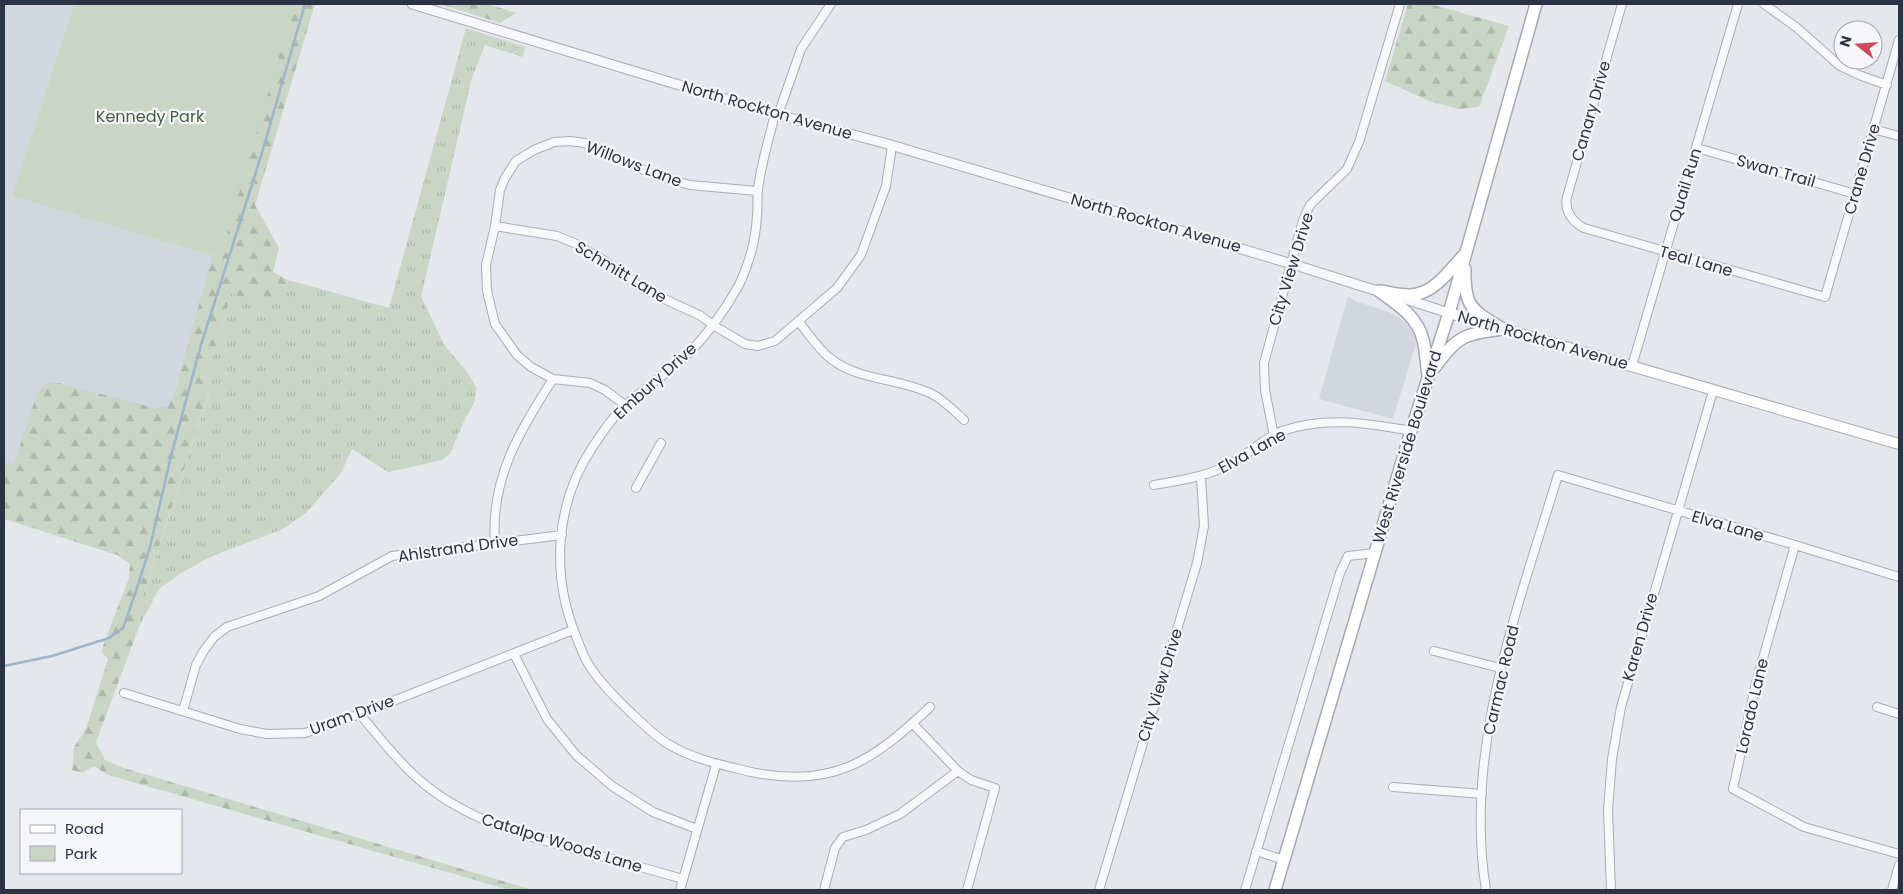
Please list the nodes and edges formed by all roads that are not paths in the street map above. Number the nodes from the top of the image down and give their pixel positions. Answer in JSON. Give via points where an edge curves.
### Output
{"nodes":[{"id":1,"x":412,"y":4,"type":"edge"},
{"id":2,"x":831,"y":4,"type":"edge"},
{"id":3,"x":1400,"y":4,"type":"edge"},
{"id":4,"x":1536,"y":4,"type":"edge"},
{"id":5,"x":1622,"y":4,"type":"edge"},
{"id":6,"x":1738,"y":4,"type":"edge"},
{"id":7,"x":1764,"y":4,"type":"edge"},
{"id":8,"x":1899,"y":40,"type":"edge"},
{"id":9,"x":1887,"y":85,"type":"junction"},
{"id":10,"x":777,"y":114,"type":"junction"},
{"id":11,"x":1873,"y":129,"type":"junction"},
{"id":12,"x":1899,"y":136,"type":"edge"},
{"id":13,"x":892,"y":146,"type":"junction"},
{"id":14,"x":1696,"y":148,"type":"junction"},
{"id":15,"x":757,"y":191,"type":"junction"},
{"id":16,"x":1855,"y":194,"type":"junction"},
{"id":17,"x":1571,"y":217,"type":"joint"},
{"id":18,"x":495,"y":226,"type":"junction"},
{"id":19,"x":1664,"y":252,"type":"junction"},
{"id":20,"x":1466,"y":253,"type":"junction"},
{"id":21,"x":1292,"y":264,"type":"junction"},
{"id":22,"x":1379,"y":291,"type":"junction"},
{"id":23,"x":1825,"y":297,"type":"joint"},
{"id":24,"x":1449,"y":313,"type":"junction"},
{"id":25,"x":798,"y":321,"type":"junction"},
{"id":26,"x":713,"y":326,"type":"junction"},
{"id":27,"x":1504,"y":329,"type":"junction"},
{"id":28,"x":1632,"y":366,"type":"junction"},
{"id":29,"x":1428,"y":377,"type":"junction"},
{"id":30,"x":554,"y":380,"type":"junction"},
{"id":31,"x":1713,"y":391,"type":"junction"},
{"id":32,"x":624,"y":405,"type":"junction"},
{"id":33,"x":964,"y":420,"type":"dead end"},
{"id":34,"x":1411,"y":431,"type":"junction"},
{"id":35,"x":1274,"y":436,"type":"junction"},
{"id":36,"x":661,"y":443,"type":"dead end"},
{"id":37,"x":1899,"y":444,"type":"edge"},
{"id":38,"x":1558,"y":475,"type":"joint"},
{"id":39,"x":1200,"y":477,"type":"junction"},
{"id":40,"x":1154,"y":485,"type":"dead end"},
{"id":41,"x":636,"y":488,"type":"dead end"},
{"id":42,"x":1677,"y":512,"type":"junction"},
{"id":43,"x":562,"y":535,"type":"junction"},
{"id":44,"x":495,"y":543,"type":"junction"},
{"id":45,"x":1795,"y":545,"type":"junction"},
{"id":46,"x":1375,"y":553,"type":"junction"},
{"id":47,"x":1899,"y":577,"type":"edge"},
{"id":48,"x":574,"y":630,"type":"junction"},
{"id":49,"x":1434,"y":651,"type":"dead end"},
{"id":50,"x":514,"y":654,"type":"junction"},
{"id":51,"x":1500,"y":668,"type":"junction"},
{"id":52,"x":124,"y":693,"type":"dead end"},
{"id":53,"x":930,"y":707,"type":"dead end"},
{"id":54,"x":1878,"y":707,"type":"dead end"},
{"id":55,"x":183,"y":711,"type":"junction"},
{"id":56,"x":360,"y":714,"type":"junction"},
{"id":57,"x":1899,"y":714,"type":"edge"},
{"id":58,"x":912,"y":724,"type":"junction"},
{"id":59,"x":716,"y":765,"type":"junction"},
{"id":60,"x":958,"y":772,"type":"junction"},
{"id":61,"x":1393,"y":787,"type":"dead end"},
{"id":62,"x":1482,"y":794,"type":"junction"},
{"id":63,"x":697,"y":829,"type":"junction"},
{"id":64,"x":1256,"y":851,"type":"junction"},
{"id":65,"x":1899,"y":854,"type":"edge"},
{"id":66,"x":1284,"y":860,"type":"junction"},
{"id":67,"x":1899,"y":865,"type":"edge"},
{"id":68,"x":684,"y":879,"type":"junction"},
{"id":69,"x":680,"y":890,"type":"edge"},
{"id":70,"x":824,"y":890,"type":"edge"},
{"id":71,"x":967,"y":890,"type":"edge"},
{"id":72,"x":1099,"y":890,"type":"edge"},
{"id":73,"x":1245,"y":890,"type":"edge"},
{"id":74,"x":1275,"y":890,"type":"edge"},
{"id":75,"x":1486,"y":890,"type":"edge"},
{"id":76,"x":1611,"y":890,"type":"edge"},
{"id":77,"x":1892,"y":890,"type":"edge"}],
"edges":[{"from":1,"to":10,"type":"street","name":"North Rockton Avenue"},
{"from":2,"to":10,"type":"street","name":"Embury Drive","via":[[801,49]]},
{"from":3,"to":21,"type":"street","name":"City View Drive","via":[[1360,142],[1347,169],[1310,205]]},
{"from":4,"to":20,"type":"main road","name":"West Riverside Boulevard"},
{"from":5,"to":17,"type":"street","name":"Canary Drive","via":[[1567,197],[1566,208]]},
{"from":6,"to":14,"type":"street","name":"Quail Run"},
{"from":7,"to":9,"type":"street","via":[[1840,66]]},
{"from":8,"to":9,"type":"street","name":"Crane Drive"},
{"from":9,"to":11,"type":"street","name":"Crane Drive"},
{"from":10,"to":13,"type":"street","name":"North Rockton Avenue"},
{"from":10,"to":15,"type":"street","name":"Embury Drive"},
{"from":11,"to":12,"type":"street"},
{"from":11,"to":16,"type":"street","name":"Crane Drive"},
{"from":13,"to":21,"type":"street","name":"North Rockton Avenue"},
{"from":13,"to":25,"type":"street","name":"Schmitt Lane","via":[[886,186],[861,255],[837,288]]},
{"from":14,"to":16,"type":"street","name":"Swan Trail"},
{"from":14,"to":19,"type":"street","name":"Quail Run"},
{"from":15,"to":18,"type":"street","name":"Willows Lane","via":[[690,185],[657,176],[585,143],[554,142],[516,161],[500,190]]},
{"from":15,"to":26,"type":"street","name":"Embury Drive","via":[[752,249],[739,284]]},
{"from":16,"to":23,"type":"street","name":"Crane Drive"},
{"from":17,"to":19,"type":"street","name":"Teal Lane","via":[[1584,228]]},
{"from":18,"to":26,"type":"street","name":"Schmitt Lane","via":[[557,236],[574,243],[644,289],[701,316]]},
{"from":18,"to":30,"type":"street","name":"Willows Lane","via":[[486,265],[487,291],[495,324],[517,355]]},
{"from":19,"to":23,"type":"street","name":"Teal Lane"},
{"from":19,"to":28,"type":"street","name":"Quail Run"},
{"from":20,"to":22,"type":"main road","via":[[1437,284],[1427,290],[1409,295]]},
{"from":20,"to":24,"type":"main road","name":"West Riverside Boulevard"},
{"from":20,"to":27,"type":"main road","via":[[1465,280],[1470,305]]},
{"from":21,"to":22,"type":"street","name":"North Rockton Avenue"},
{"from":21,"to":35,"type":"street","name":"City View Drive","via":[[1264,363],[1265,390]]},
{"from":22,"to":24,"type":"street","name":"North Rockton Avenue"},
{"from":22,"to":29,"type":"main road","via":[[1416,323],[1424,341]]},
{"from":24,"to":27,"type":"main road","name":"North Rockton Avenue"},
{"from":24,"to":29,"type":"main road","name":"West Riverside Boulevard"},
{"from":25,"to":26,"type":"street","name":"Schmitt Lane","via":[[775,341],[758,346],[745,344]]},
{"from":25,"to":33,"type":"street","via":[[831,359],[855,372],[932,394]]},
{"from":26,"to":32,"type":"street","name":"Embury Drive","via":[[686,355]]},
{"from":27,"to":28,"type":"main road","name":"North Rockton Avenue"},
{"from":27,"to":29,"type":"main road","via":[[1469,334],[1458,340]]},
{"from":28,"to":31,"type":"main road","name":"North Rockton Avenue"},
{"from":29,"to":34,"type":"main road","name":"West Riverside Boulevard"},
{"from":30,"to":32,"type":"street","name":"Willows Lane","via":[[590,383]]},
{"from":30,"to":44,"type":"street","via":[[515,442],[502,477],[494,522]]},
{"from":31,"to":37,"type":"main road","name":"North Rockton Avenue"},
{"from":31,"to":42,"type":"street","name":"Karen Drive"},
{"from":32,"to":43,"type":"street","name":"Embury Drive","via":[[578,472],[564,514]]},
{"from":34,"to":35,"type":"street","name":"Elva Lane","via":[[1337,421],[1283,431]]},
{"from":34,"to":46,"type":"main road","name":"West Riverside Boulevard"},
{"from":35,"to":39,"type":"street","name":"Elva Lane","via":[[1235,461]]},
{"from":36,"to":41,"type":"street"},
{"from":38,"to":42,"type":"street","name":"Elva Lane"},
{"from":38,"to":51,"type":"street","name":"Carmac Road"},
{"from":39,"to":40,"type":"street","name":"Elva Lane"},
{"from":39,"to":72,"type":"street","name":"City View Drive","via":[[1204,526],[1197,563]]},
{"from":42,"to":45,"type":"street","name":"Elva Lane"},
{"from":42,"to":76,"type":"street","name":"Karen Drive","via":[[1627,682],[1616,734],[1608,810]]},
{"from":43,"to":44,"type":"street","name":"Ahlstrand Drive"},
{"from":43,"to":48,"type":"street","name":"Embury Drive","via":[[559,548],[561,582],[566,612]]},
{"from":44,"to":55,"type":"street","name":"Ahlstrand Drive","via":[[392,556],[320,596],[227,627],[214,637],[196,665]]},
{"from":45,"to":47,"type":"street","name":"Elva Lane"},
{"from":45,"to":65,"type":"street","name":"Lorado Lane","via":[[1756,684],[1733,789],[1804,827]]},
{"from":46,"to":64,"type":"street","via":[[1352,554],[1342,566]]},
{"from":46,"to":66,"type":"main road","name":"West Riverside Boulevard"},
{"from":48,"to":50,"type":"street","name":"Uram Drive"},
{"from":48,"to":59,"type":"street","name":"Embury Drive","via":[[585,659],[598,678],[636,718],[669,744]]},
{"from":49,"to":51,"type":"street"},
{"from":50,"to":56,"type":"street","name":"Uram Drive"},
{"from":50,"to":63,"type":"street","via":[[547,718],[576,755],[612,786],[653,812]]},
{"from":51,"to":62,"type":"street","name":"Carmac Road"},
{"from":52,"to":55,"type":"street","name":"Uram Drive"},
{"from":53,"to":58,"type":"street","name":"Embury Drive"},
{"from":54,"to":57,"type":"street"},
{"from":55,"to":56,"type":"street","name":"Uram Drive","via":[[240,729],[284,735],[305,733]]},
{"from":56,"to":68,"type":"street","name":"Catalpa Woods Lane","via":[[416,777],[476,817],[504,829]]},
{"from":58,"to":59,"type":"street","name":"Embury Drive","via":[[872,756],[818,776],[785,777]]},
{"from":58,"to":60,"type":"street"},
{"from":59,"to":63,"type":"street"},
{"from":60,"to":70,"type":"street","via":[[900,814],[843,837],[834,848]]},
{"from":60,"to":71,"type":"street","via":[[995,788]]},
{"from":61,"to":62,"type":"street"},
{"from":62,"to":75,"type":"street","name":"Carmac Road","via":[[1482,869]]},
{"from":63,"to":68,"type":"street"},
{"from":64,"to":66,"type":"street"},
{"from":64,"to":73,"type":"street"},
{"from":66,"to":74,"type":"main road","name":"West Riverside Boulevard"},
{"from":67,"to":77,"type":"street"},
{"from":68,"to":69,"type":"street"}]}
